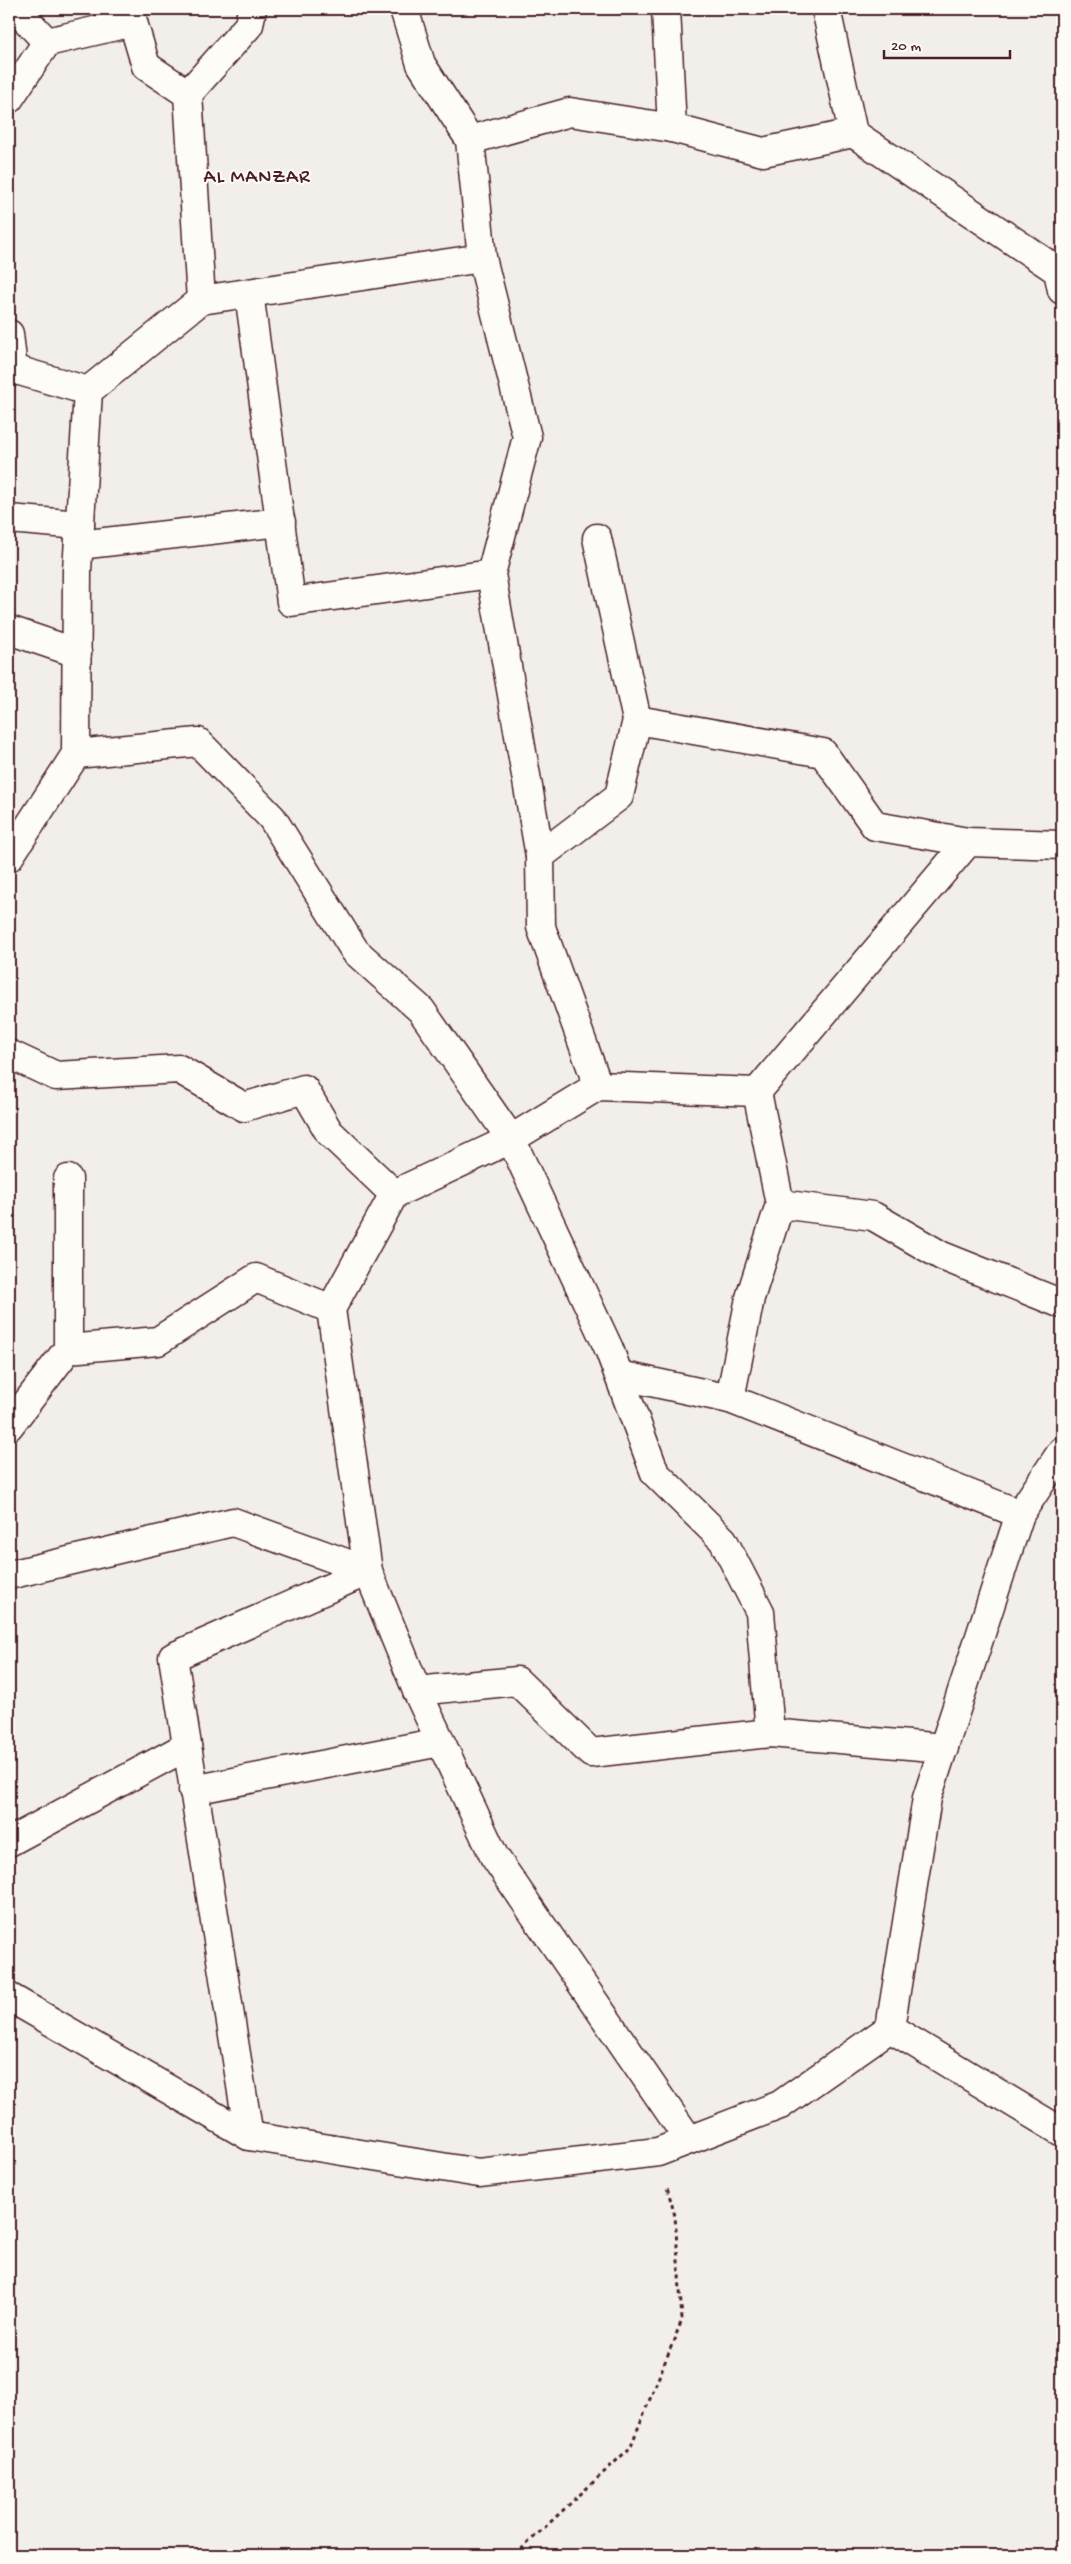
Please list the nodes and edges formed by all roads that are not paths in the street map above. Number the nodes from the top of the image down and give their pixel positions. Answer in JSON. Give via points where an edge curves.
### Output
{"nodes":[{"id":1,"x":16,"y":9,"type":"edge"},
{"id":2,"x":252,"y":9,"type":"edge"},
{"id":3,"x":404,"y":9,"type":"edge"},
{"id":4,"x":666,"y":9,"type":"edge"},
{"id":5,"x":826,"y":9,"type":"edge"},
{"id":6,"x":131,"y":15,"type":"edge"},
{"id":7,"x":47,"y":42,"type":"junction"},
{"id":8,"x":188,"y":94,"type":"junction"},
{"id":9,"x":9,"y":99,"type":"edge"},
{"id":10,"x":672,"y":128,"type":"junction"},
{"id":11,"x":853,"y":133,"type":"junction"},
{"id":12,"x":470,"y":140,"type":"junction"},
{"id":13,"x":482,"y":258,"type":"junction"},
{"id":14,"x":1061,"y":277,"type":"edge"},
{"id":15,"x":249,"y":293,"type":"junction"},
{"id":16,"x":201,"y":300,"type":"junction"},
{"id":17,"x":9,"y":334,"type":"edge"},
{"id":18,"x":11,"y":371,"type":"edge"},
{"id":19,"x":88,"y":391,"type":"junction"},
{"id":20,"x":9,"y":519,"type":"edge"},
{"id":21,"x":281,"y":522,"type":"junction"},
{"id":22,"x":80,"y":535,"type":"junction"},
{"id":23,"x":597,"y":538,"type":"dead end"},
{"id":24,"x":491,"y":574,"type":"junction"},
{"id":25,"x":9,"y":630,"type":"edge"},
{"id":26,"x":76,"y":653,"type":"junction"},
{"id":27,"x":636,"y":720,"type":"junction"},
{"id":28,"x":76,"y":754,"type":"junction"},
{"id":29,"x":968,"y":842,"type":"junction"},
{"id":30,"x":1062,"y":845,"type":"edge"},
{"id":31,"x":540,"y":856,"type":"junction"},
{"id":32,"x":9,"y":857,"type":"edge"},
{"id":33,"x":9,"y":1054,"type":"edge"},
{"id":34,"x":598,"y":1086,"type":"junction"},
{"id":35,"x":757,"y":1092,"type":"junction"},
{"id":36,"x":510,"y":1139,"type":"junction"},
{"id":37,"x":68,"y":1180,"type":"dead end"},
{"id":38,"x":394,"y":1194,"type":"junction"},
{"id":39,"x":780,"y":1204,"type":"junction"},
{"id":40,"x":1062,"y":1304,"type":"edge"},
{"id":41,"x":331,"y":1309,"type":"junction"},
{"id":42,"x":68,"y":1349,"type":"junction"},
{"id":43,"x":619,"y":1375,"type":"junction"},
{"id":44,"x":730,"y":1399,"type":"junction"},
{"id":45,"x":9,"y":1426,"type":"edge"},
{"id":46,"x":1062,"y":1451,"type":"edge"},
{"id":47,"x":1020,"y":1514,"type":"junction"},
{"id":48,"x":368,"y":1572,"type":"junction"},
{"id":49,"x":9,"y":1575,"type":"edge"},
{"id":50,"x":417,"y":1691,"type":"junction"},
{"id":51,"x":770,"y":1733,"type":"junction"},
{"id":52,"x":440,"y":1742,"type":"junction"},
{"id":53,"x":187,"y":1746,"type":"junction"},
{"id":54,"x":944,"y":1748,"type":"junction"},
{"id":55,"x":193,"y":1790,"type":"junction"},
{"id":56,"x":9,"y":1842,"type":"edge"},
{"id":57,"x":9,"y":1997,"type":"edge"},
{"id":58,"x":890,"y":2028,"type":"junction"},
{"id":59,"x":1062,"y":2132,"type":"edge"},
{"id":60,"x":249,"y":2136,"type":"junction"},
{"id":61,"x":689,"y":2140,"type":"junction"}],
"edges":[{"from":1,"to":7,"type":"street"},
{"from":2,"to":8,"type":"street","via":[[249,25]]},
{"from":3,"to":12,"type":"street","via":[[421,64]]},
{"from":4,"to":10,"type":"street"},
{"from":5,"to":11,"type":"street"},
{"from":6,"to":7,"type":"street"},
{"from":6,"to":8,"type":"street","via":[[146,66]]},
{"from":7,"to":9,"type":"street"},
{"from":8,"to":16,"type":"street"},
{"from":10,"to":11,"type":"street","via":[[763,152]]},
{"from":10,"to":12,"type":"street","via":[[570,112]]},
{"from":11,"to":14,"type":"street"},
{"from":12,"to":13,"type":"street"},
{"from":13,"to":15,"type":"street"},
{"from":13,"to":24,"type":"street","via":[[527,437]]},
{"from":15,"to":16,"type":"street"},
{"from":15,"to":21,"type":"street"},
{"from":16,"to":19,"type":"street"},
{"from":17,"to":18,"type":"street"},
{"from":18,"to":19,"type":"street"},
{"from":19,"to":22,"type":"street"},
{"from":20,"to":22,"type":"street"},
{"from":21,"to":22,"type":"street"},
{"from":21,"to":24,"type":"street","via":[[292,602]]},
{"from":22,"to":26,"type":"street"},
{"from":23,"to":27,"type":"street"},
{"from":24,"to":31,"type":"street"},
{"from":25,"to":26,"type":"street"},
{"from":26,"to":28,"type":"street"},
{"from":27,"to":29,"type":"street","via":[[823,754],[875,826]]},
{"from":27,"to":31,"type":"street","via":[[619,796]]},
{"from":28,"to":32,"type":"street"},
{"from":28,"to":36,"type":"street","via":[[198,742],[272,818],[355,951],[421,1010]]},
{"from":29,"to":30,"type":"street"},
{"from":29,"to":35,"type":"street"},
{"from":31,"to":34,"type":"street","via":[[542,927]]},
{"from":33,"to":38,"type":"street","via":[[56,1076],[179,1069],[244,1107],[304,1088],[329,1132]]},
{"from":34,"to":35,"type":"street"},
{"from":34,"to":36,"type":"street"},
{"from":35,"to":39,"type":"street"},
{"from":36,"to":38,"type":"street"},
{"from":36,"to":43,"type":"street"},
{"from":37,"to":42,"type":"street"},
{"from":38,"to":41,"type":"street"},
{"from":39,"to":40,"type":"street","via":[[874,1216],[942,1256]]},
{"from":39,"to":44,"type":"street","via":[[750,1298]]},
{"from":41,"to":42,"type":"street","via":[[256,1278],[158,1341]]},
{"from":41,"to":48,"type":"street"},
{"from":42,"to":45,"type":"street"},
{"from":43,"to":44,"type":"street"},
{"from":43,"to":51,"type":"street","via":[[655,1473],[724,1540],[760,1612]]},
{"from":44,"to":47,"type":"street"},
{"from":46,"to":47,"type":"street"},
{"from":47,"to":54,"type":"street"},
{"from":48,"to":49,"type":"street","via":[[233,1522]]},
{"from":48,"to":50,"type":"street"},
{"from":48,"to":53,"type":"street","via":[[172,1658]]},
{"from":50,"to":51,"type":"street","via":[[517,1681],[591,1753]]},
{"from":50,"to":52,"type":"street"},
{"from":51,"to":54,"type":"street"},
{"from":52,"to":55,"type":"street"},
{"from":52,"to":61,"type":"street","via":[[494,1856]]},
{"from":53,"to":55,"type":"street"},
{"from":53,"to":56,"type":"street"},
{"from":54,"to":58,"type":"street","via":[[927,1798]]},
{"from":55,"to":60,"type":"street"},
{"from":57,"to":60,"type":"street"},
{"from":58,"to":59,"type":"street"},
{"from":58,"to":61,"type":"street","via":[[780,2105]]},
{"from":60,"to":61,"type":"street","via":[[479,2173],[658,2152]]}]}
